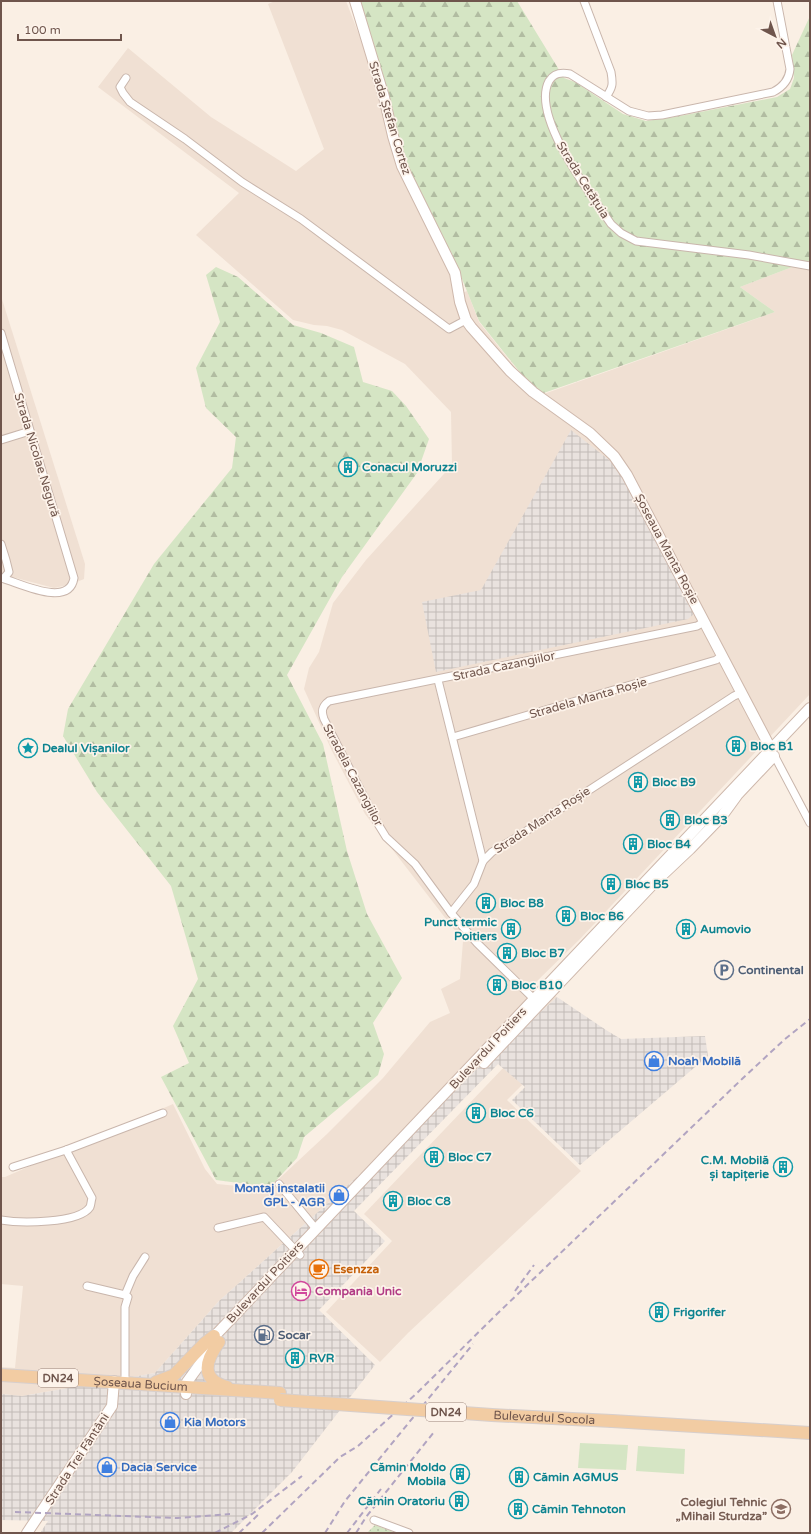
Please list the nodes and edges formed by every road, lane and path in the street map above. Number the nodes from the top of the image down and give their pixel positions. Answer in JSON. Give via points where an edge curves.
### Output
{"nodes":[{"id":1,"x":355,"y":1,"type":"edge"},
{"id":2,"x":584,"y":1,"type":"edge"},
{"id":3,"x":777,"y":1,"type":"edge"},
{"id":4,"x":126,"y":78,"type":"dead end"},
{"id":5,"x":606,"y":97,"type":"junction"},
{"id":6,"x":810,"y":266,"type":"edge"},
{"id":7,"x":466,"y":320,"type":"junction"},
{"id":8,"x":1,"y":333,"type":"edge"},
{"id":9,"x":30,"y":431,"type":"junction"},
{"id":10,"x":1,"y":440,"type":"edge"},
{"id":11,"x":1,"y":544,"type":"edge"},
{"id":12,"x":2,"y":578,"type":"edge"},
{"id":13,"x":704,"y":622,"type":"junction"},
{"id":14,"x":722,"y":656,"type":"junction"},
{"id":15,"x":438,"y":680,"type":"junction"},
{"id":16,"x":741,"y":693,"type":"junction"},
{"id":17,"x":810,"y":708,"type":"edge"},
{"id":18,"x":810,"y":717,"type":"edge"},
{"id":19,"x":453,"y":737,"type":"junction"},
{"id":20,"x":773,"y":752,"type":"junction"},
{"id":21,"x":810,"y":824,"type":"edge"},
{"id":22,"x":484,"y":861,"type":"junction"},
{"id":23,"x":451,"y":912,"type":"junction"},
{"id":24,"x":537,"y":1002,"type":"junction"},
{"id":25,"x":164,"y":1113,"type":"dead end"},
{"id":26,"x":66,"y":1150,"type":"junction"},
{"id":27,"x":13,"y":1167,"type":"dead end"},
{"id":28,"x":279,"y":1184,"type":"dead end"},
{"id":29,"x":1,"y":1220,"type":"edge"},
{"id":30,"x":218,"y":1228,"type":"dead end"},
{"id":31,"x":316,"y":1229,"type":"junction"},
{"id":32,"x":298,"y":1253,"type":"junction"},
{"id":33,"x":145,"y":1256,"type":"dead end"},
{"id":34,"x":87,"y":1286,"type":"dead end"},
{"id":35,"x":125,"y":1295,"type":"junction"},
{"id":36,"x":216,"y":1339,"type":"junction"},
{"id":37,"x":1,"y":1375,"type":"edge"},
{"id":38,"x":1,"y":1382,"type":"edge"},
{"id":39,"x":118,"y":1384,"type":"junction"},
{"id":40,"x":151,"y":1384,"type":"junction"},
{"id":41,"x":182,"y":1390,"type":"junction"},
{"id":42,"x":234,"y":1390,"type":"junction"},
{"id":43,"x":280,"y":1396,"type":"junction"},
{"id":44,"x":612,"y":1417,"type":"junction"},
{"id":45,"x":810,"y":1425,"type":"edge"},
{"id":46,"x":810,"y":1433,"type":"edge"},
{"id":47,"x":374,"y":1520,"type":"dead end"},
{"id":48,"x":27,"y":1533,"type":"edge"},
{"id":49,"x":409,"y":1533,"type":"edge"}],
"edges":[{"from":1,"to":7,"type":"main road","name":"Strada Ștefan Cortez","via":[[402,166],[455,273]]},
{"from":2,"to":5,"type":"street","via":[[611,72],[613,82]]},
{"from":3,"to":5,"type":"street","name":"Strada Cetățuia","via":[[790,76],[773,92],[662,116],[648,116],[629,111]]},
{"from":4,"to":7,"type":"street","via":[[120,86],[130,102],[242,182],[301,219],[448,328]]},
{"from":5,"to":6,"type":"street","name":"Strada Cetățuia","via":[[570,74],[560,72],[552,76],[547,86],[547,111],[561,147],[611,224],[621,233],[636,241],[742,254]]},
{"from":7,"to":13,"type":"main road","name":"Șoseaua Manta Roșie","via":[[510,372],[590,433],[614,456],[627,474]]},
{"from":8,"to":9,"type":"street","name":"Strada Nicolae Negură"},
{"from":9,"to":10,"type":"street"},
{"from":9,"to":12,"type":"street","name":"Strada Nicolae Negură","via":[[74,578],[73,584],[64,591],[53,593]]},
{"from":11,"to":12,"type":"street","via":[[9,572]]},
{"from":13,"to":14,"type":"main road","name":"Șoseaua Manta Roșie"},
{"from":13,"to":15,"type":"street","name":"Strada Cazangiilor","via":[[696,626]]},
{"from":14,"to":16,"type":"main road","name":"Șoseaua Manta Roșie"},
{"from":14,"to":19,"type":"street","name":"Stradela Manta Roșie","via":[[716,660]]},
{"from":15,"to":19,"type":"street","name":"Strada Cazangiilor"},
{"from":15,"to":23,"type":"street","name":"Stradela Cazangiilor","via":[[329,701],[322,708],[322,713],[357,786],[386,837],[415,864]]},
{"from":16,"to":20,"type":"main road","name":"Șoseaua Manta Roșie"},
{"from":16,"to":22,"type":"street","name":"Strada Manta Roșie","via":[[492,852]]},
{"from":17,"to":20,"type":"main road","name":"Bulevardul Poitiers"},
{"from":18,"to":20,"type":"main road","name":"Bulevardul Poitiers"},
{"from":19,"to":22,"type":"street","name":"Strada Cazangiilor"},
{"from":20,"to":21,"type":"street","name":"Șoseaua Manta Roșie"},
{"from":20,"to":24,"type":"main road","name":"Bulevardul Poitiers"},
{"from":22,"to":23,"type":"street","name":"Strada Manta Roșie","via":[[474,884]]},
{"from":23,"to":24,"type":"street","via":[[477,943]]},
{"from":24,"to":31,"type":"main road","name":"Bulevardul Poitiers"},
{"from":24,"to":32,"type":"main road","name":"Bulevardul Poitiers"},
{"from":25,"to":26,"type":"street"},
{"from":26,"to":27,"type":"street"},
{"from":26,"to":29,"type":"street","via":[[92,1198],[90,1207],[82,1214],[70,1218],[24,1223]]},
{"from":28,"to":31,"type":"street"},
{"from":30,"to":32,"type":"street","via":[[264,1217]]},
{"from":31,"to":32,"type":"main road","name":"Bulevardul Poitiers"},
{"from":32,"to":36,"type":"main road","name":"Bulevardul Poitiers"},
{"from":33,"to":35,"type":"street"},
{"from":34,"to":35,"type":"street"},
{"from":35,"to":39,"type":"street","via":[[128,1297]]},
{"from":36,"to":40,"type":"main road","via":[[204,1344],[174,1375]]},
{"from":36,"to":41,"type":"main road","name":"Bulevardul Poitiers"},
{"from":36,"to":42,"type":"main road","via":[[207,1365],[208,1373],[222,1386]]},
{"from":37,"to":39,"type":"main road","name":"Șoseaua Bucium","number":"DN24"},
{"from":38,"to":39,"type":"main road","name":"Șoseaua Bucium","number":"DN24"},
{"from":39,"to":40,"type":"main road","name":"Șoseaua Bucium","number":"DN24"},
{"from":39,"to":41,"type":"main road","name":"Șoseaua Bucium","number":"DN24"},
{"from":39,"to":48,"type":"main road","name":"Strada Trei Fântâni","via":[[112,1406]]},
{"from":40,"to":41,"type":"main road","name":"Șoseaua Bucium","number":"DN24"},
{"from":41,"to":42,"type":"main road","name":"Șoseaua Bucium","number":"DN24"},
{"from":41,"to":43,"type":"main road","name":"Șoseaua Bucium","number":"DN24"},
{"from":42,"to":43,"type":"main road","name":"Șoseaua Bucium","number":"DN24"},
{"from":43,"to":44,"type":"main road","name":"Bulevardul Socola","number":"DN24"},
{"from":44,"to":45,"type":"main road","name":"Bulevardul Socola","number":"DN24"},
{"from":44,"to":46,"type":"main road","name":"Bulevardul Socola","number":"DN24"},
{"from":47,"to":49,"type":"street"}]}
